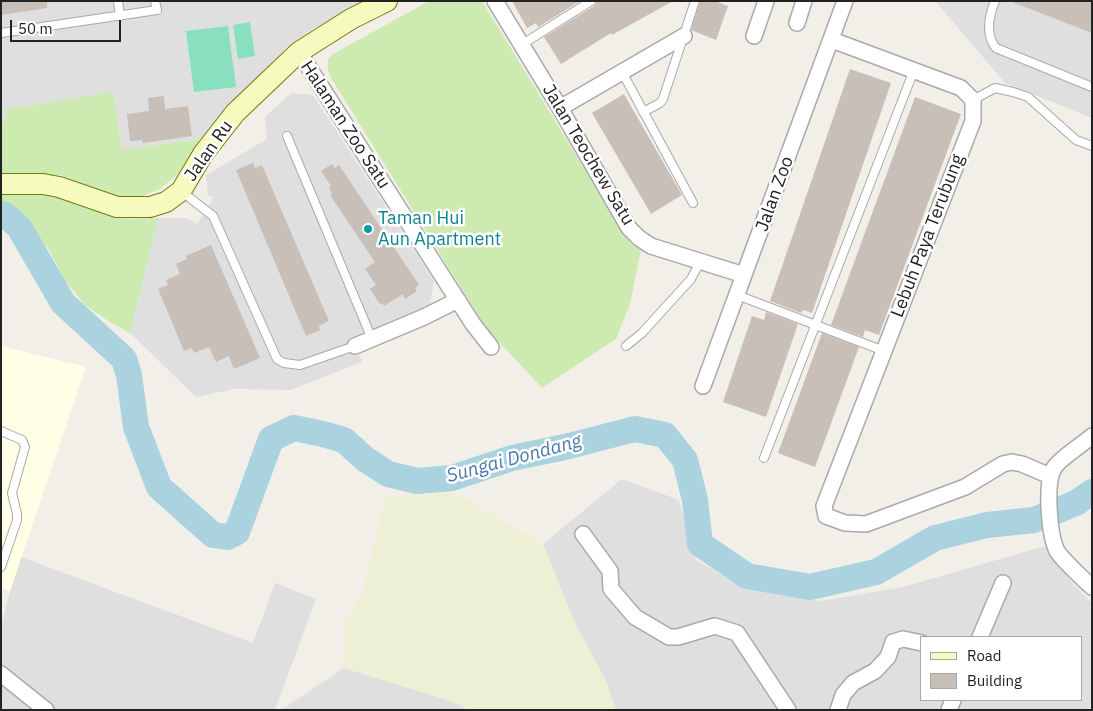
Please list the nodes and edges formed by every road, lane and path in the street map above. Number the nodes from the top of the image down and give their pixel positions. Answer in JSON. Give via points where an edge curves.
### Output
{"nodes":[{"id":1,"x":118,"y":1,"type":"edge"},
{"id":2,"x":155,"y":1,"type":"edge"},
{"id":3,"x":387,"y":1,"type":"edge"},
{"id":4,"x":495,"y":1,"type":"edge"},
{"id":5,"x":591,"y":1,"type":"edge"},
{"id":6,"x":695,"y":1,"type":"edge"},
{"id":7,"x":766,"y":1,"type":"edge"},
{"id":8,"x":804,"y":1,"type":"edge"},
{"id":9,"x":845,"y":1,"type":"edge"},
{"id":10,"x":995,"y":1,"type":"edge"},
{"id":11,"x":120,"y":16,"type":"junction"},
{"id":12,"x":797,"y":23,"type":"dead end"},
{"id":13,"x":1,"y":33,"type":"edge"},
{"id":14,"x":684,"y":36,"type":"junction"},
{"id":15,"x":754,"y":36,"type":"dead end"},
{"id":16,"x":832,"y":40,"type":"junction"},
{"id":17,"x":521,"y":44,"type":"junction"},
{"id":18,"x":298,"y":52,"type":"junction"},
{"id":19,"x":914,"y":70,"type":"junction"},
{"id":20,"x":622,"y":72,"type":"junction"},
{"id":21,"x":1092,"y":87,"type":"edge"},
{"id":22,"x":973,"y":100,"type":"junction"},
{"id":23,"x":560,"y":108,"type":"junction"},
{"id":24,"x":643,"y":112,"type":"junction"},
{"id":25,"x":287,"y":136,"type":"dead end"},
{"id":26,"x":1092,"y":146,"type":"edge"},
{"id":27,"x":1,"y":184,"type":"edge"},
{"id":28,"x":181,"y":191,"type":"junction"},
{"id":29,"x":693,"y":203,"type":"dead end"},
{"id":30,"x":700,"y":262,"type":"junction"},
{"id":31,"x":744,"y":276,"type":"junction"},
{"id":32,"x":737,"y":295,"type":"junction"},
{"id":33,"x":458,"y":300,"type":"junction"},
{"id":34,"x":816,"y":325,"type":"junction"},
{"id":35,"x":372,"y":339,"type":"junction"},
{"id":36,"x":355,"y":346,"type":"joint"},
{"id":37,"x":626,"y":346,"type":"dead end"},
{"id":38,"x":491,"y":347,"type":"dead end"},
{"id":39,"x":884,"y":351,"type":"junction"},
{"id":40,"x":703,"y":386,"type":"dead end"},
{"id":41,"x":1,"y":432,"type":"edge"},
{"id":42,"x":1092,"y":436,"type":"edge"},
{"id":43,"x":764,"y":458,"type":"dead end"},
{"id":44,"x":1050,"y":476,"type":"junction"},
{"id":45,"x":583,"y":534,"type":"dead end"},
{"id":46,"x":1,"y":567,"type":"edge"},
{"id":47,"x":1003,"y":583,"type":"dead end"},
{"id":48,"x":1092,"y":587,"type":"edge"},
{"id":49,"x":980,"y":636,"type":"edge"},
{"id":50,"x":920,"y":642,"type":"edge"},
{"id":51,"x":1,"y":674,"type":"edge"},
{"id":52,"x":46,"y":710,"type":"edge"},
{"id":53,"x":788,"y":710,"type":"edge"},
{"id":54,"x":838,"y":710,"type":"edge"}],
"edges":[{"from":1,"to":11,"type":"lane"},
{"from":2,"to":11,"type":"lane","via":[[157,10]]},
{"from":3,"to":18,"type":"street","name":"Jalan Ru"},
{"from":4,"to":17,"type":"street","name":"Jalan Teochew Satu"},
{"from":5,"to":17,"type":"lane"},
{"from":6,"to":14,"type":"lane"},
{"from":7,"to":15,"type":"street"},
{"from":8,"to":12,"type":"street"},
{"from":9,"to":16,"type":"street","name":"Jalan Zoo"},
{"from":10,"to":21,"type":"lane","via":[[988,31],[996,48]]},
{"from":11,"to":13,"type":"lane"},
{"from":14,"to":20,"type":"street"},
{"from":14,"to":24,"type":"lane","via":[[663,99]]},
{"from":16,"to":19,"type":"street"},
{"from":16,"to":31,"type":"street","name":"Jalan Zoo"},
{"from":17,"to":23,"type":"street","name":"Jalan Teochew Satu"},
{"from":18,"to":28,"type":"street","name":"Jalan Ru","via":[[235,114],[203,154]]},
{"from":18,"to":33,"type":"street","name":"Halaman Zoo Satu"},
{"from":19,"to":22,"type":"street","via":[[961,88]]},
{"from":19,"to":34,"type":"lane"},
{"from":20,"to":23,"type":"street"},
{"from":20,"to":24,"type":"lane"},
{"from":22,"to":26,"type":"lane","via":[[995,88],[1013,92],[1028,98],[1076,140]]},
{"from":22,"to":39,"type":"street","name":"Lebuh Paya Terubung","via":[[973,121]]},
{"from":23,"to":30,"type":"street","name":"Jalan Teochew Satu","via":[[629,228],[651,246]]},
{"from":24,"to":29,"type":"lane"},
{"from":25,"to":35,"type":"lane"},
{"from":27,"to":28,"type":"street","name":"Jalan Ru","via":[[60,187],[113,206],[131,207],[150,207],[166,202]]},
{"from":28,"to":36,"type":"lane","via":[[213,216],[277,359],[300,365]]},
{"from":30,"to":31,"type":"street","name":"Jalan Teochew Satu"},
{"from":30,"to":37,"type":"lane","via":[[691,279]]},
{"from":31,"to":32,"type":"street","name":"Jalan Zoo"},
{"from":32,"to":34,"type":"lane"},
{"from":32,"to":40,"type":"street","name":"Jalan Zoo"},
{"from":33,"to":35,"type":"street"},
{"from":33,"to":38,"type":"street","name":"Halaman Zoo Satu"},
{"from":34,"to":39,"type":"lane"},
{"from":34,"to":43,"type":"lane"},
{"from":35,"to":36,"type":"street"},
{"from":39,"to":44,"type":"street","name":"Lebuh Paya Terubung","via":[[824,506],[826,516],[845,523],[866,524],[965,488],[1003,464],[1012,462]]},
{"from":41,"to":46,"type":"lane","via":[[22,440],[25,447],[12,493],[18,517]]},
{"from":42,"to":44,"type":"street","via":[[1055,466]]},
{"from":44,"to":48,"type":"street","via":[[1050,527],[1058,552]]},
{"from":45,"to":53,"type":"street","via":[[610,571],[612,589],[635,617],[669,637],[715,626],[737,633]]},
{"from":47,"to":49,"type":"street"},
{"from":50,"to":54,"type":"street","via":[[903,639],[893,642],[888,657],[875,671],[853,683],[843,695]]},
{"from":51,"to":52,"type":"street"}]}
